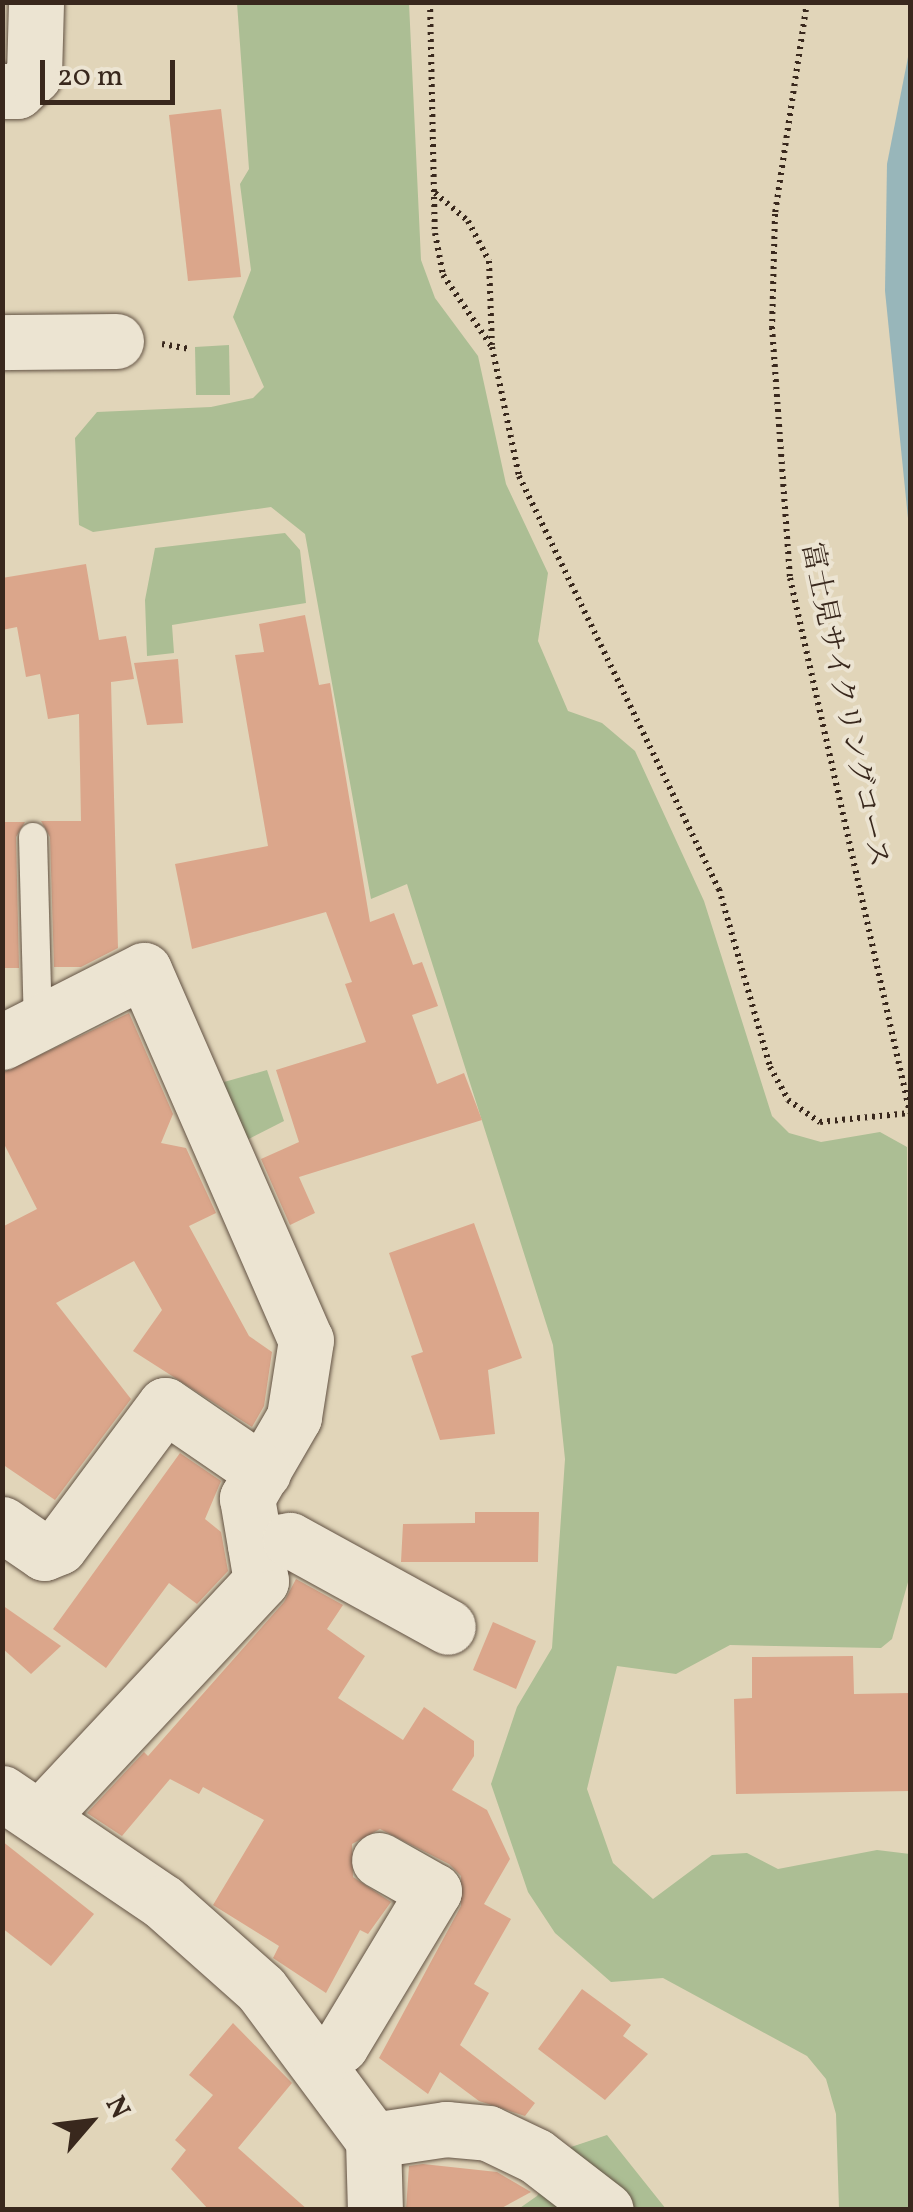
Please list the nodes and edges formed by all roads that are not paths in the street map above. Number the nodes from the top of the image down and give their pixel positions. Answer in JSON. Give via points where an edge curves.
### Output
{"nodes":[{"id":1,"x":36,"y":2,"type":"edge"},
{"id":2,"x":2,"y":91,"type":"edge"},
{"id":3,"x":116,"y":341,"type":"dead end"},
{"id":4,"x":2,"y":342,"type":"edge"},
{"id":5,"x":33,"y":837,"type":"dead end"},
{"id":6,"x":20,"y":1032,"type":"edge"},
{"id":7,"x":263,"y":1472,"type":"junction"},
{"id":8,"x":2,"y":1524,"type":"edge"},
{"id":9,"x":255,"y":1545,"type":"junction"},
{"id":10,"x":448,"y":1627,"type":"dead end"},
{"id":11,"x":22,"y":1805,"type":"edge"},
{"id":12,"x":379,"y":1860,"type":"dead end"},
{"id":13,"x":320,"y":2061,"type":"junction"},
{"id":14,"x":372,"y":2140,"type":"junction"},
{"id":15,"x":375,"y":2210,"type":"edge"},
{"id":16,"x":606,"y":2210,"type":"edge"}],
"edges":[{"from":1,"to":2,"type":"street","via":[[34,75],[17,91]]},
{"from":3,"to":4,"type":"street"},
{"from":5,"to":6,"type":"lane"},
{"from":6,"to":7,"type":"street","via":[[144,970],[306,1340],[294,1417]]},
{"from":7,"to":8,"type":"street","via":[[166,1405],[59,1548],[44,1553]]},
{"from":7,"to":9,"type":"street","via":[[248,1498]]},
{"from":9,"to":10,"type":"street","via":[[290,1540]]},
{"from":9,"to":11,"type":"street","via":[[261,1581]]},
{"from":11,"to":13,"type":"street","via":[[224,1952]]},
{"from":12,"to":13,"type":"street","via":[[434,1891],[342,2045]]},
{"from":13,"to":14,"type":"street"},
{"from":14,"to":15,"type":"street"},
{"from":14,"to":16,"type":"street","via":[[446,2129],[488,2133],[536,2156]]}]}
